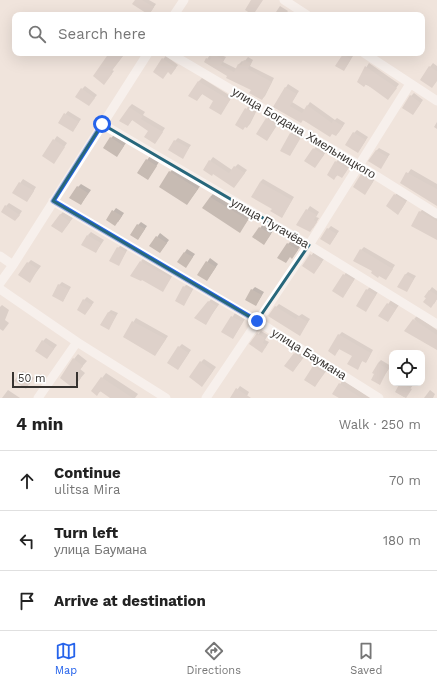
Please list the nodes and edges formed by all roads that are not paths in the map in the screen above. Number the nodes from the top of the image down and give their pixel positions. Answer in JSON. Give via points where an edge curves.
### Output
{"nodes":[{"id":1,"x":184,"y":0,"type":"edge"},
{"id":2,"x":284,"y":0,"type":"edge"},
{"id":3,"x":176,"y":12,"type":"edge"},
{"id":4,"x":302,"y":12,"type":"edge"},
{"id":5,"x":146,"y":56,"type":"edge"},
{"id":6,"x":174,"y":56,"type":"edge"},
{"id":7,"x":368,"y":56,"type":"edge"},
{"id":8,"x":410,"y":84,"type":"junction"},
{"id":9,"x":437,"y":101,"type":"edge"},
{"id":10,"x":102,"y":124,"type":"junction"},
{"id":11,"x":359,"y":165,"type":"junction"},
{"id":12,"x":53,"y":201,"type":"junction"},
{"id":13,"x":437,"y":214,"type":"edge"},
{"id":14,"x":309,"y":245,"type":"junction"},
{"id":15,"x":0,"y":256,"type":"edge"},
{"id":16,"x":13,"y":265,"type":"junction"},
{"id":17,"x":0,"y":283,"type":"edge"},
{"id":18,"x":0,"y":289,"type":"edge"},
{"id":19,"x":257,"y":321,"type":"junction"},
{"id":20,"x":437,"y":324,"type":"edge"},
{"id":21,"x":77,"y":342,"type":"junction"},
{"id":22,"x":38,"y":398,"type":"edge"},
{"id":23,"x":166,"y":398,"type":"edge"},
{"id":24,"x":206,"y":398,"type":"edge"},
{"id":25,"x":379,"y":398,"type":"edge"}],
"edges":[{"from":1,"to":3,"type":"street"},
{"from":2,"to":4,"type":"street"},
{"from":5,"to":10,"type":"street"},
{"from":6,"to":11,"type":"street","name":"улица Богдана Хмельницкого"},
{"from":7,"to":8,"type":"street"},
{"from":8,"to":9,"type":"street"},
{"from":8,"to":11,"type":"street"},
{"from":10,"to":12,"type":"street"},
{"from":10,"to":14,"type":"street","name":"улица Пугачёва"},
{"from":11,"to":13,"type":"street","name":"улица Богдана Хмельницкого"},
{"from":11,"to":14,"type":"street"},
{"from":12,"to":16,"type":"street"},
{"from":12,"to":19,"type":"street","name":"улица Баумана"},
{"from":14,"to":19,"type":"street"},
{"from":14,"to":20,"type":"street","name":"улица Пугачёва"},
{"from":15,"to":16,"type":"street"},
{"from":16,"to":17,"type":"street"},
{"from":18,"to":21,"type":"street"},
{"from":19,"to":24,"type":"street"},
{"from":19,"to":25,"type":"street","name":"улица Баумана"},
{"from":21,"to":22,"type":"street"},
{"from":21,"to":23,"type":"street"}]}
